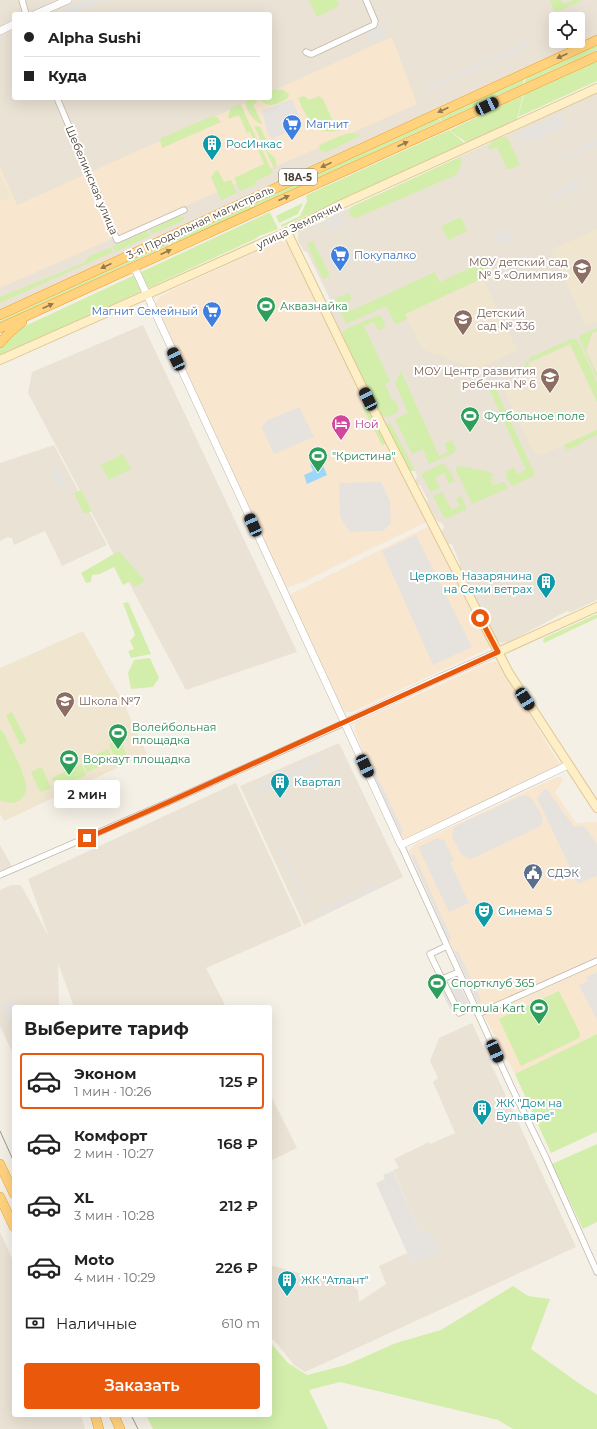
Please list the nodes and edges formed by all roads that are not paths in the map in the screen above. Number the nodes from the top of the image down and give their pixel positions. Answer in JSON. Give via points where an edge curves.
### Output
{"nodes":[{"id":1,"x":22,"y":0,"type":"edge"},
{"id":2,"x":68,"y":0,"type":"edge"},
{"id":3,"x":366,"y":0,"type":"edge"},
{"id":4,"x":25,"y":12,"type":"edge"},
{"id":5,"x":41,"y":12,"type":"edge"},
{"id":6,"x":12,"y":25,"type":"edge"},
{"id":7,"x":0,"y":31,"type":"edge"},
{"id":8,"x":597,"y":40,"type":"edge"},
{"id":9,"x":306,"y":52,"type":"dead end"},
{"id":10,"x":597,"y":56,"type":"edge"},
{"id":11,"x":597,"y":88,"type":"edge"},
{"id":12,"x":58,"y":100,"type":"edge"},
{"id":13,"x":184,"y":210,"type":"dead end"},
{"id":14,"x":287,"y":232,"type":"junction"},
{"id":15,"x":130,"y":269,"type":"junction"},
{"id":16,"x":146,"y":295,"type":"junction"},
{"id":17,"x":35,"y":312,"type":"junction"},
{"id":18,"x":0,"y":315,"type":"edge"},
{"id":19,"x":0,"y":328,"type":"edge"},
{"id":20,"x":0,"y":343,"type":"edge"},
{"id":21,"x":0,"y":360,"type":"edge"},
{"id":22,"x":597,"y":607,"type":"edge"},
{"id":23,"x":498,"y":652,"type":"junction"},
{"id":24,"x":344,"y":723,"type":"junction"},
{"id":25,"x":568,"y":765,"type":"junction"},
{"id":26,"x":597,"y":808,"type":"edge"},
{"id":27,"x":402,"y":845,"type":"junction"},
{"id":28,"x":0,"y":875,"type":"edge"},
{"id":29,"x":447,"y":946,"type":"junction"},
{"id":30,"x":597,"y":961,"type":"edge"},
{"id":31,"x":459,"y":972,"type":"junction"},
{"id":32,"x":442,"y":979,"type":"junction"},
{"id":33,"x":474,"y":1006,"type":"junction"},
{"id":34,"x":478,"y":1014,"type":"junction"},
{"id":35,"x":0,"y":1164,"type":"edge"},
{"id":36,"x":10,"y":1179,"type":"edge"},
{"id":37,"x":0,"y":1197,"type":"edge"},
{"id":38,"x":12,"y":1223,"type":"edge"},
{"id":39,"x":597,"y":1272,"type":"edge"},
{"id":40,"x":96,"y":1417,"type":"edge"},
{"id":41,"x":115,"y":1417,"type":"edge"},
{"id":42,"x":99,"y":1429,"type":"edge"},
{"id":43,"x":120,"y":1429,"type":"edge"}],
"edges":[{"from":1,"to":4,"type":"street"},
{"from":2,"to":5,"type":"street"},
{"from":3,"to":9,"type":"street","via":[[375,21],[374,25],[312,54]]},
{"from":6,"to":7,"type":"street"},
{"from":8,"to":18,"type":"highway","name":"3-я Продольная магистраль","number":"18А-5","one_way":true},
{"from":15,"to":10,"type":"highway","name":"3-я Продольная магистраль","number":"18А-5","one_way":true},
{"from":11,"to":14,"type":"main road","name":"улица Землячки","via":[[342,204]]},
{"from":12,"to":13,"type":"street","name":"Шебелинская улица","via":[[117,240]]},
{"from":14,"to":16,"type":"main road","name":"улица Землячки"},
{"from":14,"to":23,"type":"main road","via":[[368,399]]},
{"from":15,"to":16,"type":"street","via":[[135,270]]},
{"from":17,"to":15,"type":"highway","name":"3-я Продольная магистраль","number":"18А-5","one_way":true},
{"from":16,"to":21,"type":"main road","name":"улица Землячки"},
{"from":16,"to":24,"type":"street"},
{"from":17,"to":19,"type":"highway","name":"3-я Продольная магистраль","number":"18А-5"},
{"from":17,"to":20,"type":"highway"},
{"from":22,"to":23,"type":"main road"},
{"from":23,"to":24,"type":"street"},
{"from":23,"to":25,"type":"main road"},
{"from":24,"to":27,"type":"street"},
{"from":24,"to":28,"type":"street"},
{"from":25,"to":26,"type":"main road"},
{"from":25,"to":27,"type":"street"},
{"from":27,"to":29,"type":"street"},
{"from":29,"to":31,"type":"street"},
{"from":29,"to":32,"type":"street","via":[[430,954]]},
{"from":30,"to":34,"type":"street"},
{"from":31,"to":32,"type":"street"},
{"from":31,"to":33,"type":"street"},
{"from":32,"to":33,"type":"street","via":[[459,1013]]},
{"from":33,"to":34,"type":"street"},
{"from":34,"to":39,"type":"street"},
{"from":35,"to":36,"type":"highway"},
{"from":37,"to":38,"type":"highway"},
{"from":40,"to":42,"type":"highway"},
{"from":41,"to":43,"type":"highway"}]}
